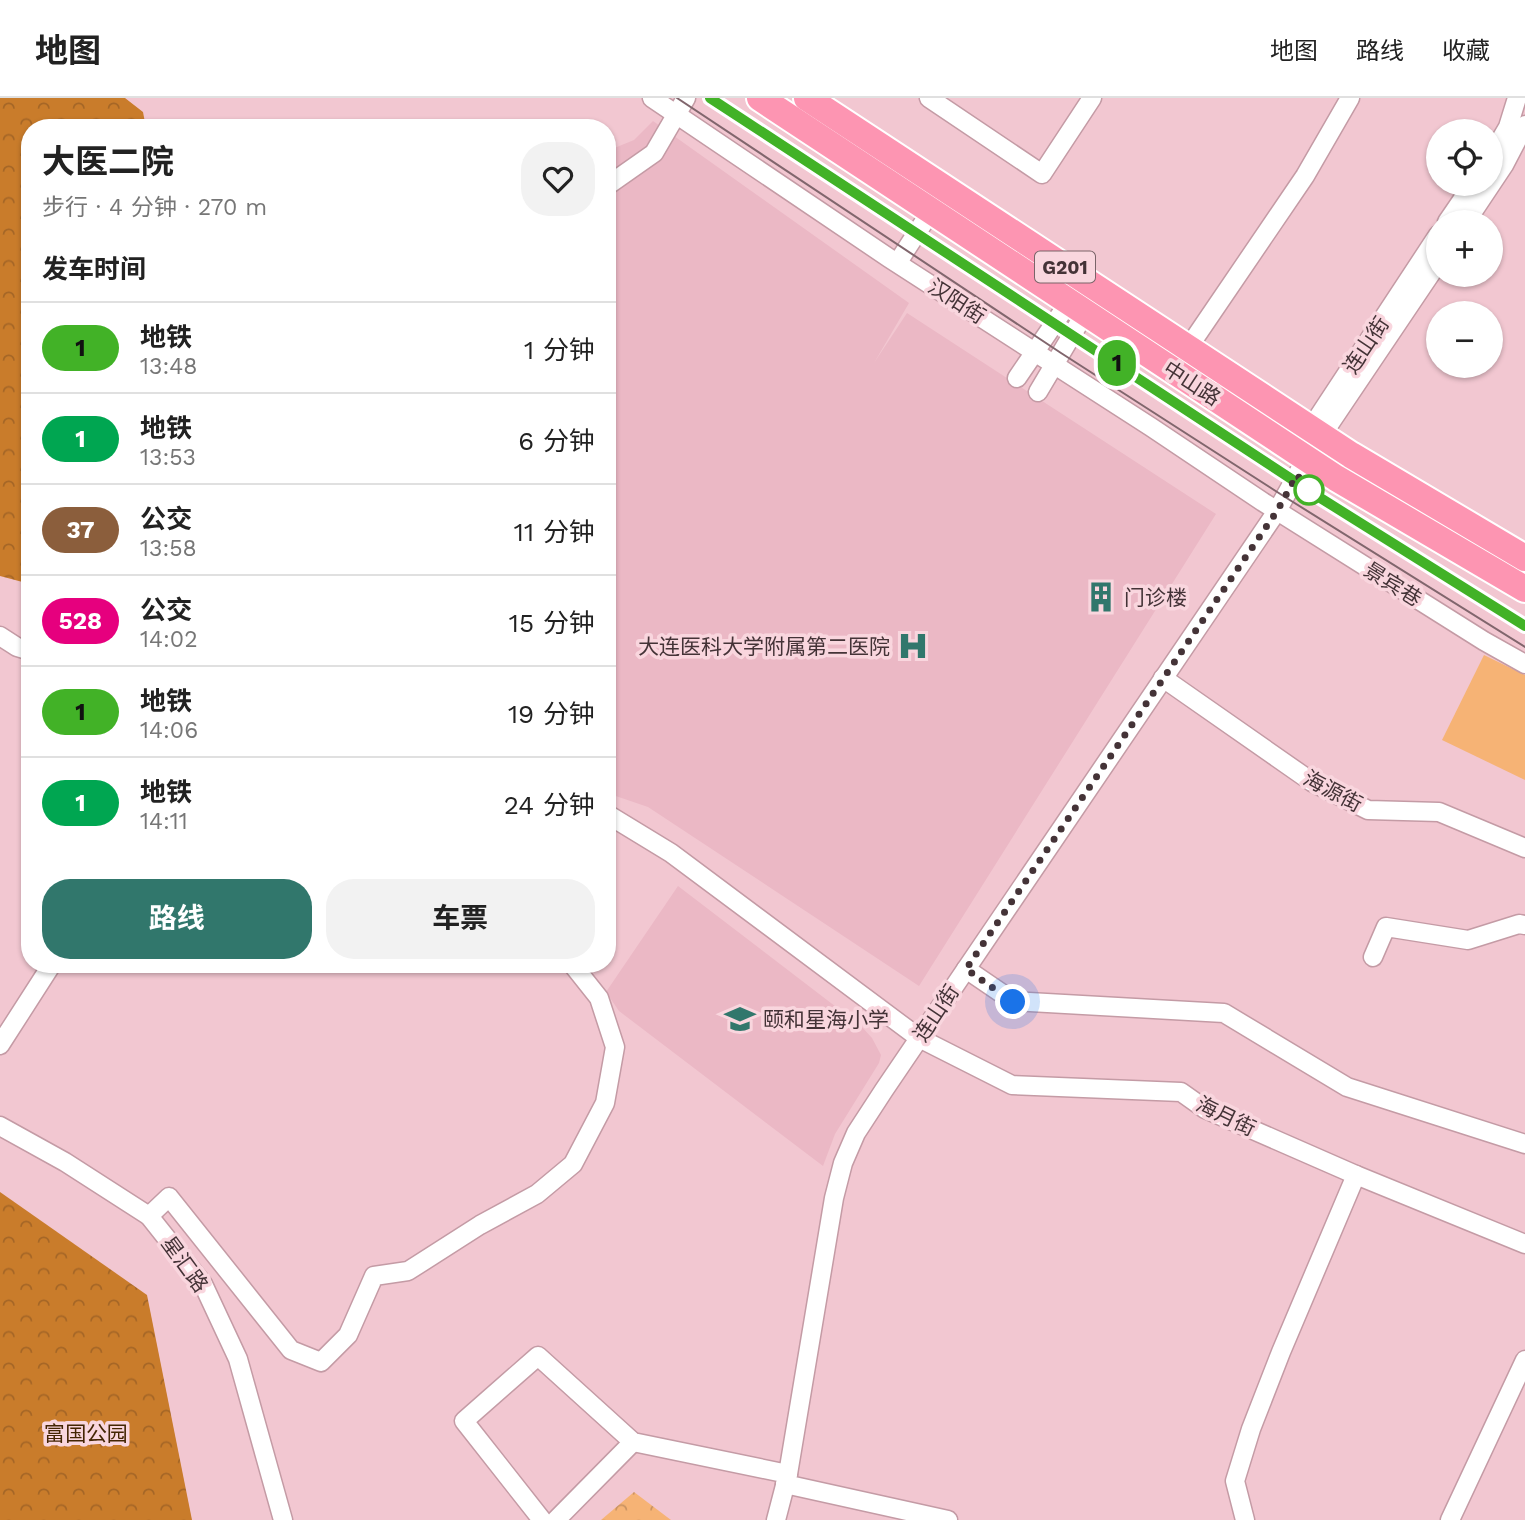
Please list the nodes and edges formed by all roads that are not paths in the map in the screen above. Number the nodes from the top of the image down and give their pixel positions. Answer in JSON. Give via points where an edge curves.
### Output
{"nodes":[{"id":1,"x":652,"y":98,"type":"edge"},
{"id":2,"x":686,"y":98,"type":"edge"},
{"id":3,"x":760,"y":98,"type":"edge"},
{"id":4,"x":807,"y":98,"type":"edge"},
{"id":5,"x":929,"y":98,"type":"edge"},
{"id":6,"x":1092,"y":98,"type":"edge"},
{"id":7,"x":1350,"y":98,"type":"edge"},
{"id":8,"x":1517,"y":98,"type":"edge"},
{"id":9,"x":676,"y":114,"type":"junction"},
{"id":10,"x":1525,"y":125,"type":"edge"},
{"id":11,"x":1503,"y":136,"type":"edge"},
{"id":12,"x":616,"y":180,"type":"edge"},
{"id":13,"x":1474,"y":210,"type":"edge"},
{"id":14,"x":931,"y":211,"type":"junction"},
{"id":15,"x":1426,"y":255,"type":"edge"},
{"id":16,"x":898,"y":262,"type":"junction"},
{"id":17,"x":1426,"y":280,"type":"edge"},
{"id":18,"x":1077,"y":307,"type":"junction"},
{"id":19,"x":1188,"y":348,"type":"junction"},
{"id":20,"x":1035,"y":352,"type":"junction"},
{"id":21,"x":1054,"y":365,"type":"junction"},
{"id":22,"x":1017,"y":377,"type":"dead end"},
{"id":23,"x":1038,"y":392,"type":"dead end"},
{"id":24,"x":1317,"y":432,"type":"junction"},
{"id":25,"x":1306,"y":459,"type":"junction"},
{"id":26,"x":1270,"y":506,"type":"junction"},
{"id":27,"x":1525,"y":558,"type":"edge"},
{"id":28,"x":1525,"y":589,"type":"edge"},
{"id":29,"x":0,"y":636,"type":"edge"},
{"id":30,"x":21,"y":648,"type":"edge"},
{"id":31,"x":1525,"y":664,"type":"edge"},
{"id":32,"x":1163,"y":678,"type":"junction"},
{"id":33,"x":616,"y":819,"type":"edge"},
{"id":34,"x":1525,"y":848,"type":"edge"},
{"id":35,"x":1525,"y":925,"type":"edge"},
{"id":36,"x":1373,"y":957,"type":"dead end"},
{"id":37,"x":966,"y":969,"type":"junction"},
{"id":38,"x":46,"y":973,"type":"edge"},
{"id":39,"x":579,"y":973,"type":"edge"},
{"id":40,"x":919,"y":1038,"type":"junction"},
{"id":41,"x":0,"y":1045,"type":"edge"},
{"id":42,"x":0,"y":1126,"type":"edge"},
{"id":43,"x":1525,"y":1144,"type":"edge"},
{"id":44,"x":1356,"y":1175,"type":"junction"},
{"id":45,"x":149,"y":1216,"type":"junction"},
{"id":46,"x":1525,"y":1244,"type":"edge"},
{"id":47,"x":1525,"y":1360,"type":"edge"},
{"id":48,"x":633,"y":1443,"type":"junction"},
{"id":49,"x":787,"y":1479,"type":"junction"},
{"id":50,"x":283,"y":1520,"type":"edge"},
{"id":51,"x":542,"y":1520,"type":"edge"},
{"id":52,"x":556,"y":1520,"type":"edge"},
{"id":53,"x":776,"y":1520,"type":"edge"},
{"id":54,"x":948,"y":1520,"type":"edge"},
{"id":55,"x":1245,"y":1520,"type":"edge"},
{"id":56,"x":1450,"y":1520,"type":"edge"}],
"edges":[{"from":1,"to":9,"type":"street","name":"汉阳街"},
{"from":2,"to":9,"type":"street"},
{"from":3,"to":14,"type":"highway","name":"中山路","number":"G201"},
{"from":4,"to":19,"type":"highway","name":"中山路","number":"G201"},
{"from":5,"to":6,"type":"street","via":[[1042,174]]},
{"from":7,"to":19,"type":"street","via":[[1306,176]]},
{"from":8,"to":11,"type":"street"},
{"from":9,"to":12,"type":"street","via":[[654,153]]},
{"from":9,"to":16,"type":"street","name":"汉阳街"},
{"from":10,"to":13,"type":"street"},
{"from":14,"to":16,"type":"street"},
{"from":14,"to":18,"type":"highway","name":"中山路","number":"G201"},
{"from":15,"to":24,"type":"street","name":"连山街"},
{"from":16,"to":20,"type":"street","name":"汉阳街"},
{"from":17,"to":24,"type":"street","name":"连山街"},
{"from":18,"to":20,"type":"street"},
{"from":18,"to":21,"type":"street"},
{"from":18,"to":25,"type":"highway","name":"中山路","number":"G201"},
{"from":19,"to":24,"type":"highway","name":"中山路","number":"G201"},
{"from":20,"to":21,"type":"street","name":"汉阳街"},
{"from":20,"to":22,"type":"street"},
{"from":21,"to":23,"type":"street"},
{"from":21,"to":26,"type":"street","name":"汉阳街"},
{"from":24,"to":25,"type":"street","name":"连山街"},
{"from":24,"to":27,"type":"highway","name":"中山路","number":"G201"},
{"from":25,"to":26,"type":"street","name":"连山街"},
{"from":25,"to":28,"type":"highway","name":"中山路","number":"G201"},
{"from":26,"to":31,"type":"street","name":"景宾巷"},
{"from":26,"to":32,"type":"street","name":"连山街"},
{"from":29,"to":30,"type":"street"},
{"from":32,"to":34,"type":"street","name":"海源街","via":[[1312,782],[1368,810],[1439,812]]},
{"from":32,"to":37,"type":"street","name":"连山街"},
{"from":33,"to":40,"type":"street","name":"海月街","via":[[671,853]]},
{"from":35,"to":36,"type":"street","via":[[1468,940],[1386,927]]},
{"from":37,"to":40,"type":"street","name":"连山街"},
{"from":37,"to":43,"type":"street","via":[[1013,1002],[1224,1013],[1347,1087]]},
{"from":38,"to":41,"type":"street"},
{"from":39,"to":45,"type":"street","via":[[599,998],[615,1047],[606,1103],[573,1164],[537,1194],[408,1271],[374,1276],[348,1335],[321,1362],[291,1350],[169,1197]]},
{"from":40,"to":44,"type":"street","name":"海月街","via":[[1012,1085],[1181,1093],[1205,1109]]},
{"from":40,"to":49,"type":"street","name":"连山街","via":[[856,1133],[843,1163]]},
{"from":42,"to":45,"type":"street","name":"星汇路"},
{"from":44,"to":46,"type":"street","name":"海月街"},
{"from":44,"to":55,"type":"street","via":[[1251,1429],[1235,1481]]},
{"from":45,"to":50,"type":"street","name":"星汇路","via":[[203,1284],[238,1359]]},
{"from":47,"to":56,"type":"street"},
{"from":48,"to":49,"type":"street"},
{"from":48,"to":51,"type":"street","via":[[538,1356],[464,1421]]},
{"from":48,"to":52,"type":"street"},
{"from":49,"to":53,"type":"street","name":"连山街"},
{"from":49,"to":54,"type":"street"}]}
